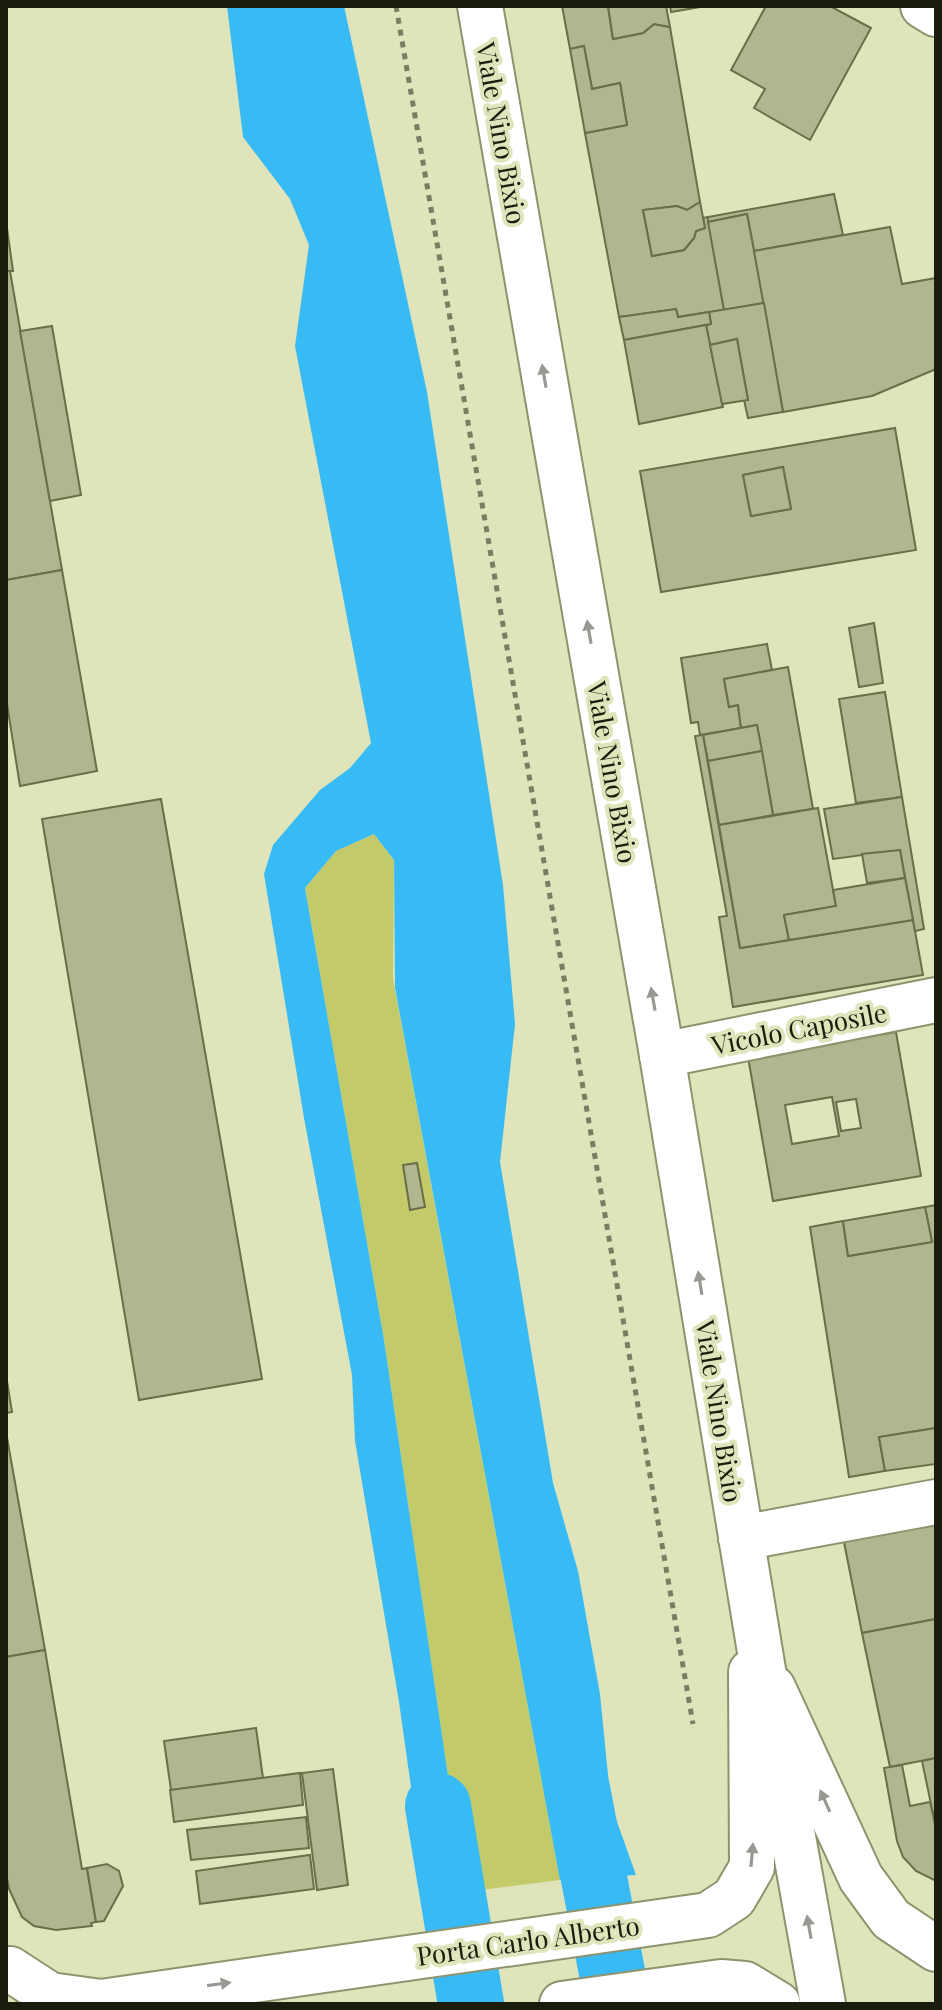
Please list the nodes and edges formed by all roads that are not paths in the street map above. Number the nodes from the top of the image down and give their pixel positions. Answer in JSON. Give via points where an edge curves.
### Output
{"nodes":[{"id":1,"x":480,"y":6,"type":"edge"},
{"id":2,"x":923,"y":6,"type":"edge"},
{"id":3,"x":936,"y":14,"type":"edge"},
{"id":4,"x":936,"y":1000,"type":"edge"},
{"id":5,"x":662,"y":1055,"type":"junction"},
{"id":6,"x":936,"y":1502,"type":"edge"},
{"id":7,"x":741,"y":1538,"type":"junction"},
{"id":8,"x":749,"y":1585,"type":"junction"},
{"id":9,"x":762,"y":1664,"type":"junction"},
{"id":10,"x":936,"y":1949,"type":"edge"},
{"id":11,"x":10,"y":1973,"type":"edge"},
{"id":12,"x":562,"y":2004,"type":"edge"},
{"id":13,"x":778,"y":2004,"type":"edge"},
{"id":14,"x":823,"y":2004,"type":"edge"}],
"edges":[{"from":5,"to":1,"type":"main road","name":"Viale Nino Bixio","one_way":true},
{"from":2,"to":3,"type":"main road"},
{"from":4,"to":5,"type":"main road","name":"Vicolo Caposile"},
{"from":7,"to":5,"type":"main road","name":"Viale Nino Bixio","one_way":true},
{"from":6,"to":7,"type":"main road","name":"Viale Nino Bixio"},
{"from":7,"to":8,"type":"main road","name":"Viale Nino Bixio"},
{"from":8,"to":9,"type":"main road","name":"Viale Nino Bixio"},
{"from":11,"to":8,"type":"main road","name":"Porta Carlo Alberto","one_way":true,"via":[[50,1995],[101,2002],[708,1915],[734,1898],[752,1867]]},
{"from":10,"to":9,"type":"main road","one_way":true,"via":[[891,1919],[861,1878]]},
{"from":14,"to":9,"type":"main road","name":"Viale Nino Bixio","one_way":true},
{"from":12,"to":13,"type":"main road","via":[[721,1982],[745,1984]]}]}
